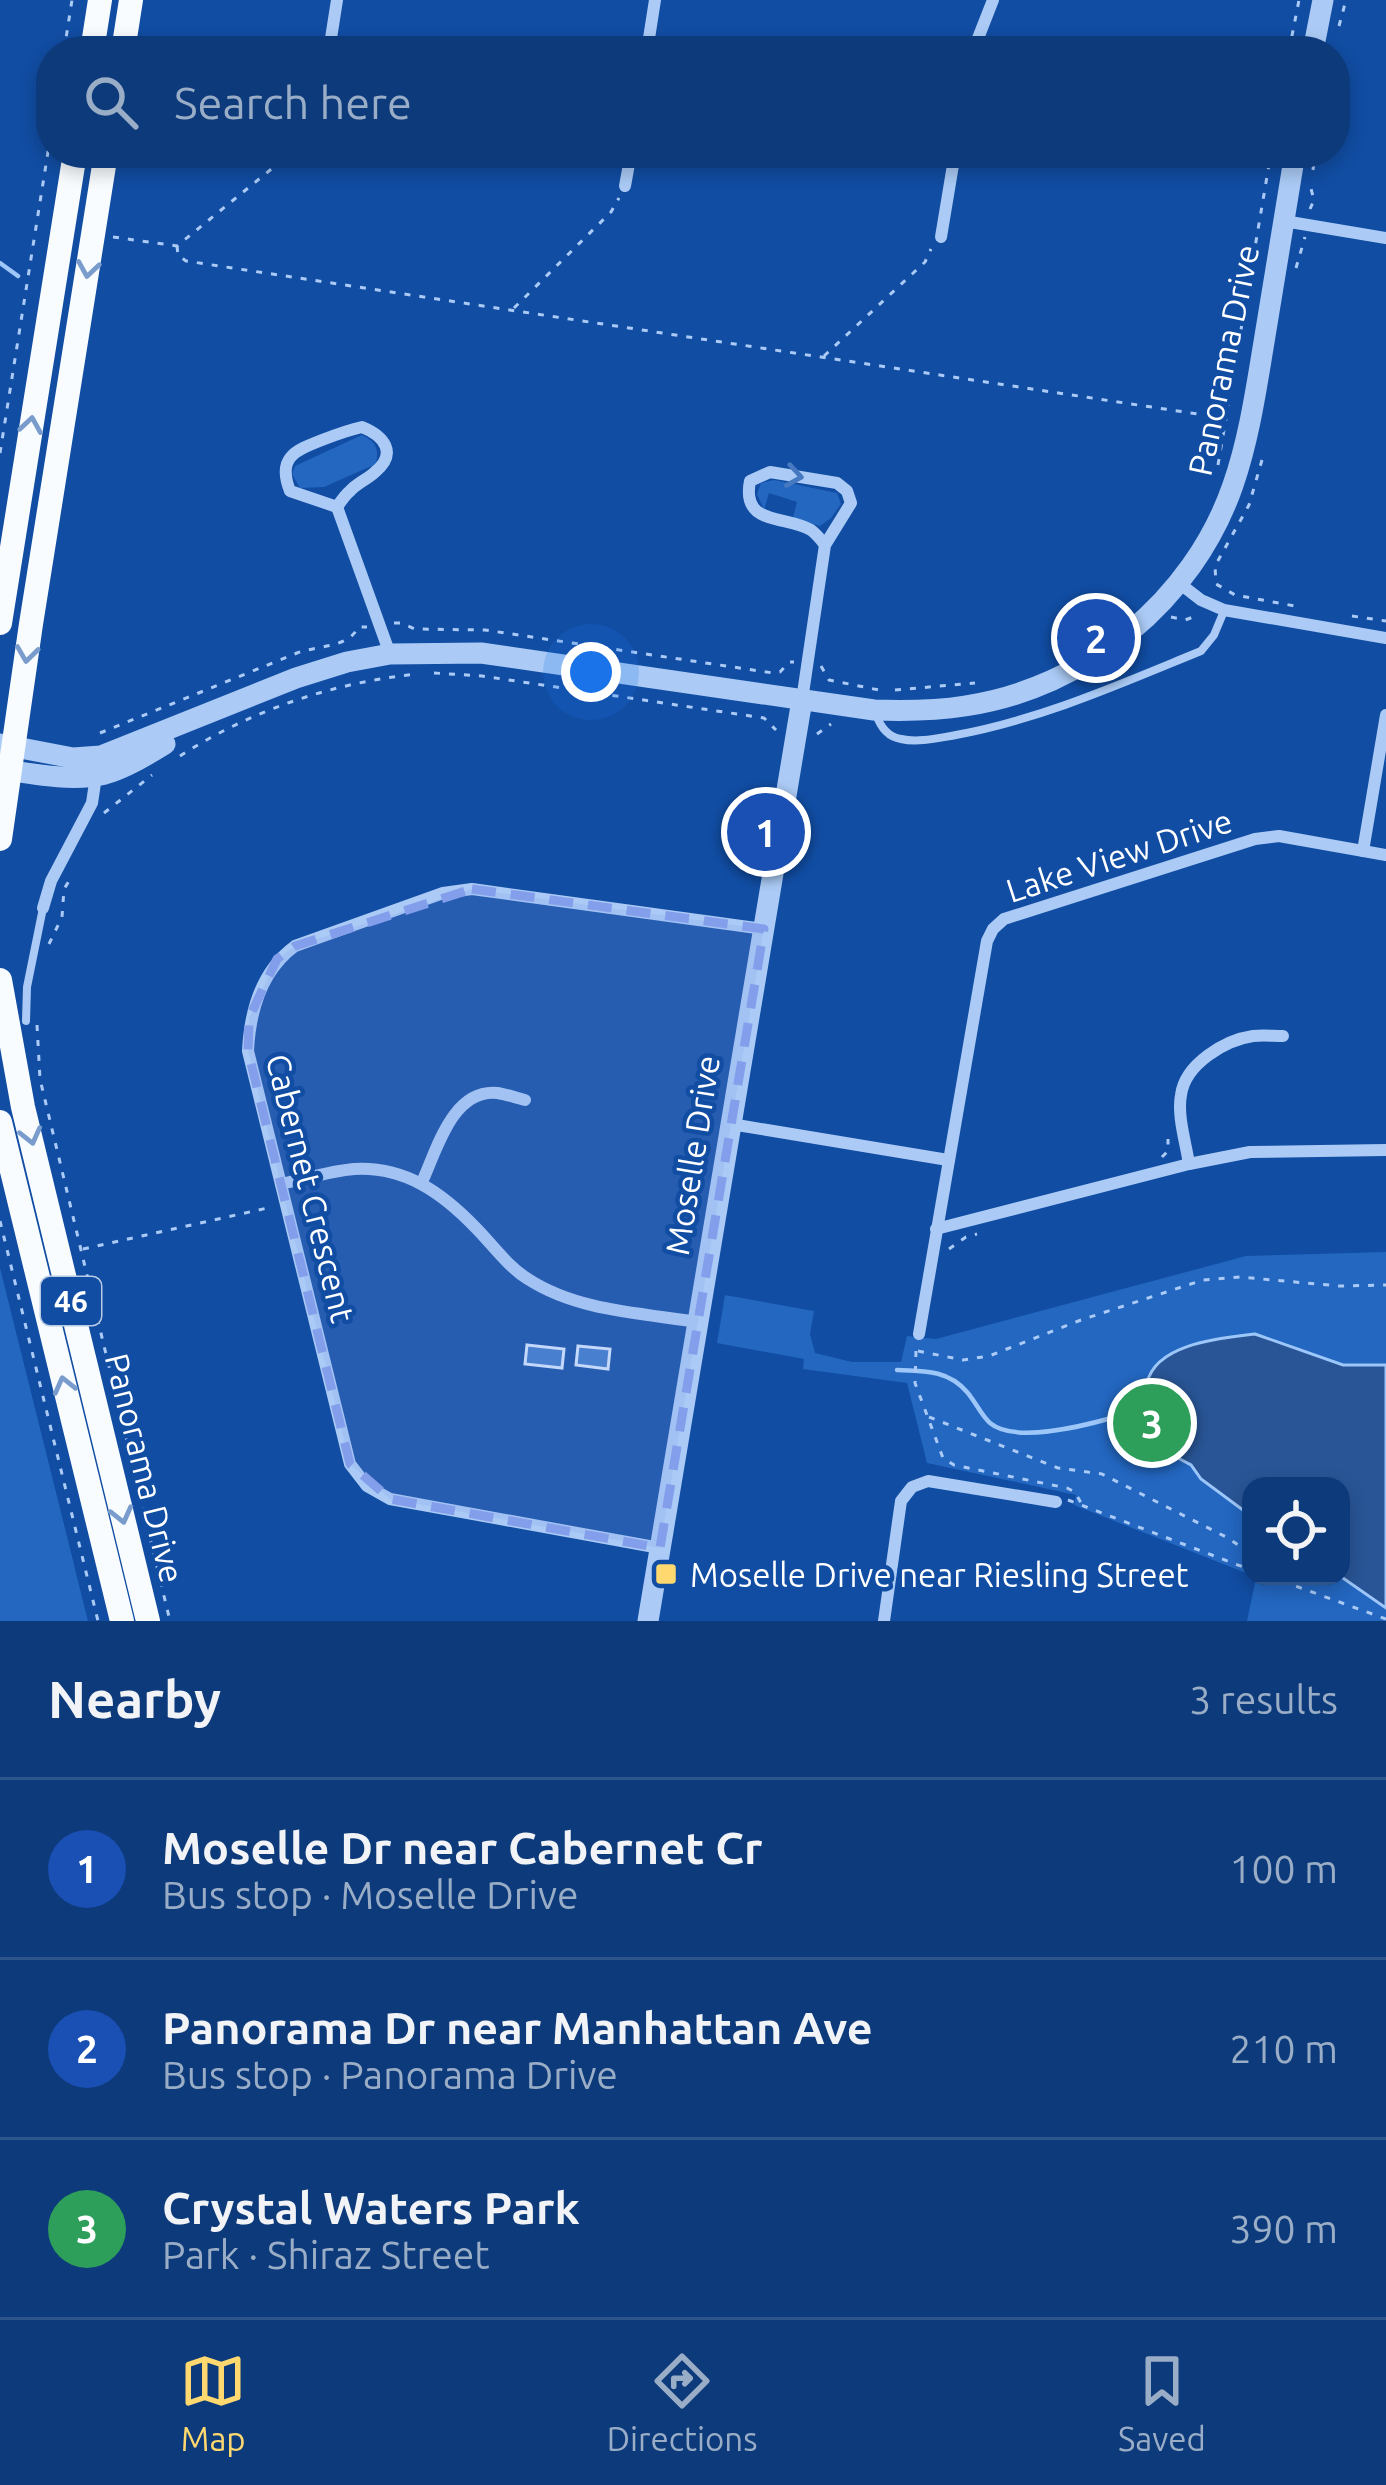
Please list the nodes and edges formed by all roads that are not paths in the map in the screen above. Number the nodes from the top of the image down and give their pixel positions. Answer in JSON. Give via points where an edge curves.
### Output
{"nodes":[{"id":1,"x":100,"y":0,"type":"edge"},
{"id":2,"x":131,"y":0,"type":"edge"},
{"id":3,"x":337,"y":0,"type":"edge"},
{"id":4,"x":656,"y":0,"type":"edge"},
{"id":5,"x":993,"y":0,"type":"edge"},
{"id":6,"x":1323,"y":0,"type":"edge"},
{"id":7,"x":94,"y":36,"type":"edge"},
{"id":8,"x":125,"y":36,"type":"edge"},
{"id":9,"x":331,"y":36,"type":"edge"},
{"id":10,"x":650,"y":36,"type":"edge"},
{"id":11,"x":979,"y":36,"type":"edge"},
{"id":12,"x":1315,"y":36,"type":"edge"},
{"id":13,"x":73,"y":168,"type":"edge"},
{"id":14,"x":104,"y":168,"type":"edge"},
{"id":15,"x":629,"y":168,"type":"edge"},
{"id":16,"x":952,"y":168,"type":"edge"},
{"id":17,"x":1295,"y":168,"type":"edge"},
{"id":18,"x":626,"y":186,"type":"road end"},
{"id":19,"x":1296,"y":223,"type":"junction"},
{"id":20,"x":941,"y":237,"type":"road end"},
{"id":21,"x":1386,"y":238,"type":"edge"},
{"id":22,"x":337,"y":507,"type":"junction"},
{"id":23,"x":825,"y":545,"type":"junction"},
{"id":24,"x":1179,"y":583,"type":"junction"},
{"id":25,"x":1224,"y":610,"type":"junction"},
{"id":26,"x":0,"y":623,"type":"edge"},
{"id":27,"x":1386,"y":638,"type":"edge"},
{"id":28,"x":390,"y":654,"type":"junction"},
{"id":29,"x":245,"y":697,"type":"junction"},
{"id":30,"x":802,"y":700,"type":"junction"},
{"id":31,"x":874,"y":710,"type":"junction"},
{"id":32,"x":1386,"y":715,"type":"edge"},
{"id":33,"x":6,"y":757,"type":"edge"},
{"id":34,"x":96,"y":776,"type":"junction"},
{"id":35,"x":0,"y":839,"type":"edge"},
{"id":36,"x":1364,"y":851,"type":"junction"},
{"id":37,"x":1386,"y":855,"type":"edge"},
{"id":38,"x":43,"y":908,"type":"joint"},
{"id":39,"x":764,"y":929,"type":"junction"},
{"id":40,"x":0,"y":980,"type":"edge"},
{"id":41,"x":26,"y":1021,"type":"dead end"},
{"id":42,"x":1283,"y":1036,"type":"dead end"},
{"id":43,"x":525,"y":1100,"type":"dead end"},
{"id":44,"x":0,"y":1122,"type":"edge"},
{"id":45,"x":731,"y":1124,"type":"junction"},
{"id":46,"x":1386,"y":1150,"type":"edge"},
{"id":47,"x":949,"y":1160,"type":"junction"},
{"id":48,"x":1190,"y":1164,"type":"junction"},
{"id":49,"x":422,"y":1182,"type":"junction"},
{"id":50,"x":281,"y":1184,"type":"junction"},
{"id":51,"x":936,"y":1228,"type":"junction"},
{"id":52,"x":698,"y":1322,"type":"junction"},
{"id":53,"x":919,"y":1334,"type":"dead end"},
{"id":54,"x":1056,"y":1502,"type":"dead end"},
{"id":55,"x":660,"y":1548,"type":"junction"},
{"id":56,"x":122,"y":1621,"type":"edge"},
{"id":57,"x":148,"y":1621,"type":"edge"},
{"id":58,"x":648,"y":1621,"type":"edge"},
{"id":59,"x":884,"y":1621,"type":"edge"}],
"edges":[{"from":1,"to":7,"type":"main road"},
{"from":2,"to":8,"type":"main road"},
{"from":3,"to":9,"type":"street"},
{"from":4,"to":10,"type":"street"},
{"from":5,"to":11,"type":"street"},
{"from":6,"to":12,"type":"street"},
{"from":26,"to":13,"type":"main road","one_way":true},
{"from":14,"to":33,"type":"main road","one_way":true},
{"from":15,"to":18,"type":"street"},
{"from":16,"to":20,"type":"street"},
{"from":17,"to":19,"type":"street","name":"Panorama Drive"},
{"from":19,"to":21,"type":"street"},
{"from":19,"to":24,"type":"street","name":"Panorama Drive","via":[[1232,489]]},
{"from":22,"to":22,"type":"street","via":[[290,490],[288,459],[362,427],[385,442],[386,459]]},
{"from":22,"to":28,"type":"street"},
{"from":23,"to":23,"type":"street","one_way":true,"via":[[813,531],[760,514],[750,505],[750,482],[770,472],[848,491],[851,502]]},
{"from":23,"to":30,"type":"street"},
{"from":24,"to":25,"type":"street"},
{"from":24,"to":31,"type":"street","name":"Panorama Drive","via":[[1099,656],[1048,682],[967,706]]},
{"from":25,"to":27,"type":"street"},
{"from":25,"to":31,"type":"lane","name":"Panorama Drive","via":[[1201,651],[1017,722],[898,739]]},
{"from":28,"to":29,"type":"street","name":"Panorama Drive"},
{"from":28,"to":30,"type":"street","name":"Panorama Drive","via":[[481,652]]},
{"from":29,"to":33,"type":"street","name":"Panorama Drive","via":[[101,756]]},
{"from":29,"to":34,"type":"street","name":"Panorama Drive"},
{"from":30,"to":31,"type":"street","name":"Panorama Drive"},
{"from":30,"to":39,"type":"street","name":"Moselle Drive"},
{"from":32,"to":36,"type":"street"},
{"from":33,"to":34,"type":"street","name":"Panorama Drive"},
{"from":33,"to":35,"type":"main road"},
{"from":34,"to":38,"type":"street","via":[[92,803]]},
{"from":36,"to":37,"type":"street","name":"Lake View Drive"},
{"from":36,"to":47,"type":"street","name":"Lake View Drive","via":[[1255,839],[1004,919],[987,941]]},
{"from":38,"to":41,"type":"lane"},
{"from":39,"to":45,"type":"street","name":"Moselle Drive"},
{"from":39,"to":50,"type":"street","name":"Cabernet Crescent","via":[[472,889],[296,946],[277,959],[249,1018],[248,1051]]},
{"from":40,"to":57,"type":"main road","name":"Panorama Drive","number":"46","one_way":true,"via":[[23,1107]]},
{"from":42,"to":48,"type":"street","via":[[1249,1036],[1222,1047],[1188,1077],[1180,1094]]},
{"from":43,"to":49,"type":"street","via":[[493,1092],[471,1099],[452,1116]]},
{"from":56,"to":44,"type":"main road","name":"Panorama Drive","number":"46","one_way":true},
{"from":45,"to":47,"type":"street"},
{"from":45,"to":52,"type":"street","name":"Moselle Drive"},
{"from":46,"to":48,"type":"street","via":[[1250,1152]]},
{"from":47,"to":51,"type":"street","name":"Lake View Drive"},
{"from":48,"to":51,"type":"street"},
{"from":49,"to":50,"type":"street","via":[[355,1169]]},
{"from":49,"to":52,"type":"street","via":[[523,1277],[558,1296]]},
{"from":50,"to":55,"type":"street","name":"Cabernet Crescent","via":[[350,1464],[367,1486],[390,1498]]},
{"from":51,"to":53,"type":"street","name":"Lake View Drive"},
{"from":52,"to":55,"type":"street","name":"Moselle Drive"},
{"from":54,"to":59,"type":"street","via":[[928,1481],[912,1487],[901,1501]]},
{"from":55,"to":58,"type":"street","name":"Moselle Drive"}]}
